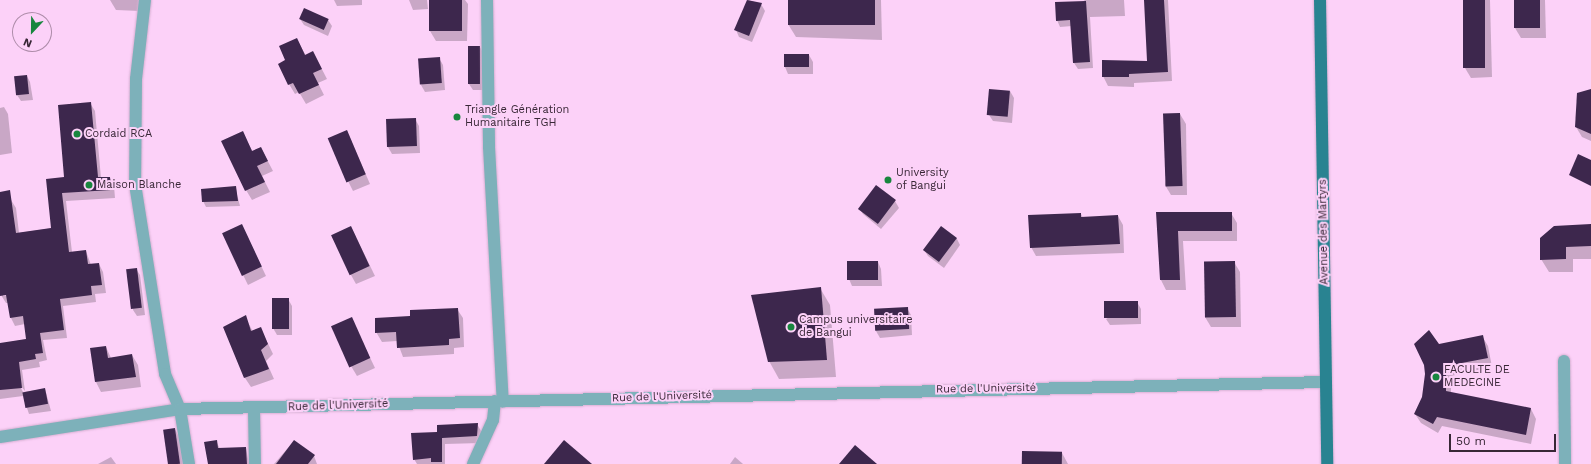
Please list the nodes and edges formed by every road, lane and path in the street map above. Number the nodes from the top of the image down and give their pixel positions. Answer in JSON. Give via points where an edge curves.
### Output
{"nodes":[{"id":1,"x":146,"y":0,"type":"edge"},
{"id":2,"x":487,"y":0,"type":"edge"},
{"id":3,"x":1320,"y":0,"type":"edge"},
{"id":4,"x":1564,"y":361,"type":"dead end"},
{"id":5,"x":1326,"y":382,"type":"junction"},
{"id":6,"x":499,"y":402,"type":"junction"},
{"id":7,"x":180,"y":409,"type":"junction"},
{"id":8,"x":254,"y":409,"type":"junction"},
{"id":9,"x":0,"y":436,"type":"edge"},
{"id":10,"x":189,"y":464,"type":"edge"},
{"id":11,"x":255,"y":464,"type":"edge"},
{"id":12,"x":473,"y":464,"type":"edge"},
{"id":13,"x":1327,"y":464,"type":"edge"},
{"id":14,"x":1564,"y":464,"type":"edge"}],
"edges":[{"from":1,"to":7,"type":"street","via":[[136,79],[135,184],[165,374]]},
{"from":2,"to":6,"type":"street","via":[[489,141]]},
{"from":3,"to":5,"type":"main road","name":"Avenue des Martyrs"},
{"from":4,"to":14,"type":"street"},
{"from":5,"to":6,"type":"street","name":"Rue de l'Université"},
{"from":5,"to":13,"type":"main road","name":"Avenue des Martyrs"},
{"from":6,"to":8,"type":"street","name":"Rue de l'Université"},
{"from":6,"to":12,"type":"street"},
{"from":7,"to":8,"type":"street","name":"Rue de l'Université"},
{"from":7,"to":9,"type":"street","name":"Rue de l'Université"},
{"from":7,"to":10,"type":"street"},
{"from":8,"to":11,"type":"street"}]}
